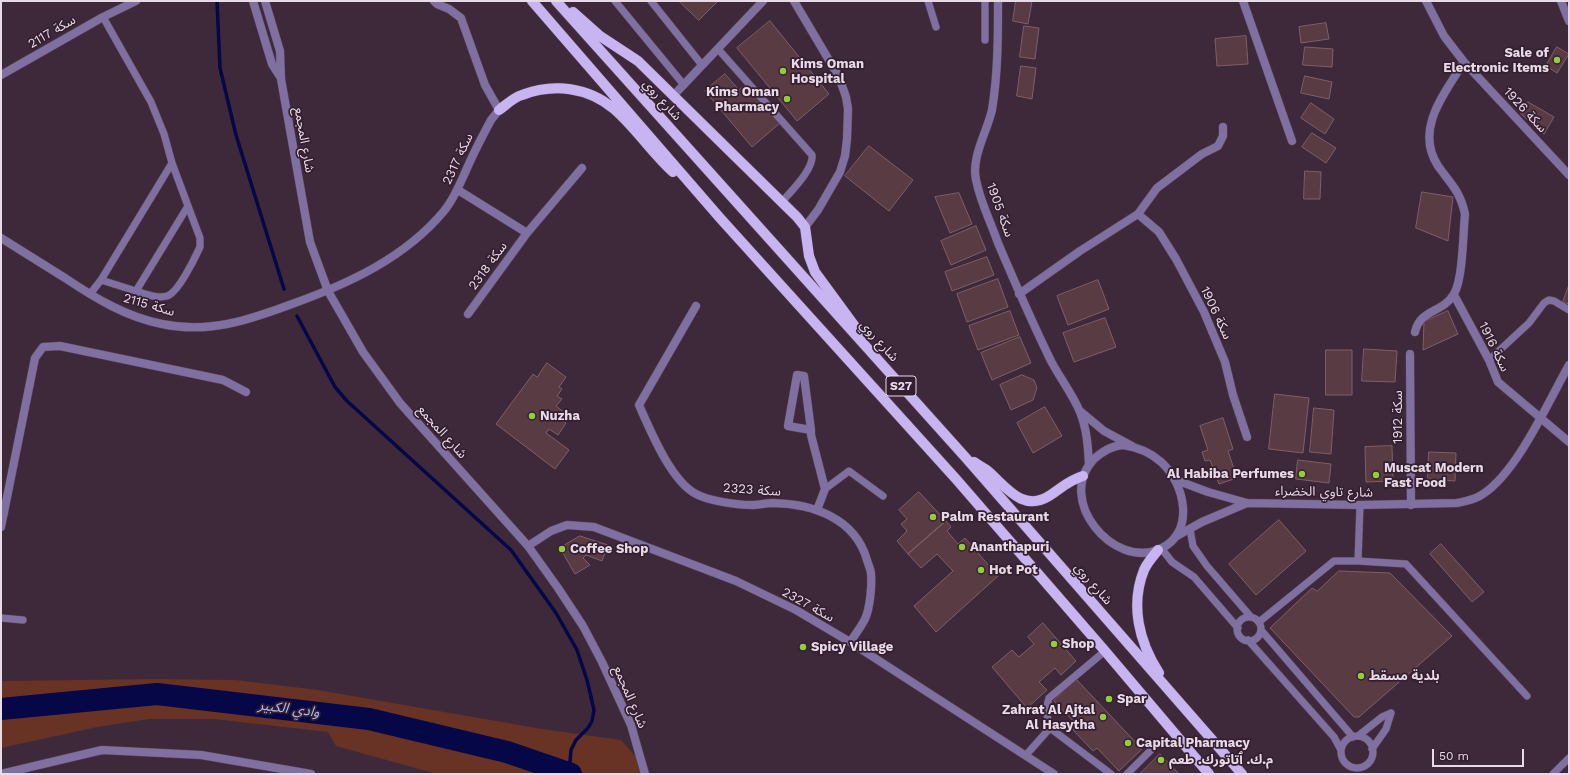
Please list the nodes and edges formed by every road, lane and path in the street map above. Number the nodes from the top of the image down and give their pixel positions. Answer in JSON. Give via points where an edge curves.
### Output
{"nodes":[{"id":1,"x":136,"y":1,"type":"edge"},
{"id":2,"x":253,"y":1,"type":"edge"},
{"id":3,"x":265,"y":1,"type":"edge"},
{"id":4,"x":434,"y":1,"type":"edge"},
{"id":5,"x":532,"y":1,"type":"edge"},
{"id":6,"x":556,"y":1,"type":"edge"},
{"id":7,"x":560,"y":1,"type":"edge"},
{"id":8,"x":615,"y":1,"type":"edge"},
{"id":9,"x":651,"y":1,"type":"edge"},
{"id":10,"x":763,"y":1,"type":"edge"},
{"id":11,"x":794,"y":1,"type":"edge"},
{"id":12,"x":928,"y":1,"type":"edge"},
{"id":13,"x":986,"y":1,"type":"edge"},
{"id":14,"x":998,"y":1,"type":"edge"},
{"id":15,"x":1243,"y":1,"type":"edge"},
{"id":16,"x":1426,"y":1,"type":"edge"},
{"id":17,"x":1561,"y":1,"type":"edge"},
{"id":18,"x":103,"y":17,"type":"junction"},
{"id":19,"x":1569,"y":21,"type":"edge"},
{"id":20,"x":936,"y":28,"type":"dead end"},
{"id":21,"x":985,"y":40,"type":"dead end"},
{"id":22,"x":718,"y":49,"type":"junction"},
{"id":23,"x":1464,"y":62,"type":"junction"},
{"id":24,"x":702,"y":65,"type":"junction"},
{"id":25,"x":1,"y":75,"type":"edge"},
{"id":26,"x":281,"y":79,"type":"junction"},
{"id":27,"x":684,"y":84,"type":"junction"},
{"id":28,"x":673,"y":96,"type":"junction"},
{"id":29,"x":499,"y":110,"type":"junction"},
{"id":30,"x":1223,"y":127,"type":"dead end"},
{"id":31,"x":1292,"y":141,"type":"dead end"},
{"id":32,"x":172,"y":163,"type":"junction"},
{"id":33,"x":582,"y":168,"type":"dead end"},
{"id":34,"x":1569,"y":175,"type":"edge"},
{"id":35,"x":458,"y":190,"type":"junction"},
{"id":36,"x":782,"y":202,"type":"junction"},
{"id":37,"x":188,"y":206,"type":"junction"},
{"id":38,"x":1138,"y":214,"type":"junction"},
{"id":39,"x":720,"y":218,"type":"junction"},
{"id":40,"x":805,"y":227,"type":"junction"},
{"id":41,"x":527,"y":233,"type":"junction"},
{"id":42,"x":1,"y":238,"type":"edge"},
{"id":43,"x":101,"y":280,"type":"junction"},
{"id":44,"x":136,"y":291,"type":"junction"},
{"id":45,"x":328,"y":291,"type":"junction"},
{"id":46,"x":90,"y":294,"type":"junction"},
{"id":47,"x":1019,"y":294,"type":"junction"},
{"id":48,"x":1454,"y":295,"type":"junction"},
{"id":49,"x":696,"y":306,"type":"dead end"},
{"id":50,"x":1569,"y":310,"type":"edge"},
{"id":51,"x":468,"y":314,"type":"dead end"},
{"id":52,"x":1415,"y":332,"type":"dead end"},
{"id":53,"x":1410,"y":354,"type":"dead end"},
{"id":54,"x":874,"y":356,"type":"junction"},
{"id":55,"x":1489,"y":360,"type":"junction"},
{"id":56,"x":1569,"y":365,"type":"edge"},
{"id":57,"x":246,"y":392,"type":"dead end"},
{"id":58,"x":1080,"y":411,"type":"junction"},
{"id":59,"x":1540,"y":417,"type":"junction"},
{"id":60,"x":811,"y":430,"type":"junction"},
{"id":61,"x":1246,"y":437,"type":"dead end"},
{"id":62,"x":1569,"y":442,"type":"edge"},
{"id":63,"x":1135,"y":447,"type":"junction"},
{"id":64,"x":966,"y":458,"type":"junction"},
{"id":65,"x":1089,"y":465,"type":"junction"},
{"id":66,"x":1083,"y":476,"type":"junction"},
{"id":67,"x":1176,"y":480,"type":"junction"},
{"id":68,"x":825,"y":489,"type":"junction"},
{"id":69,"x":883,"y":496,"type":"dead end"},
{"id":70,"x":1247,"y":503,"type":"junction"},
{"id":71,"x":1411,"y":505,"type":"junction"},
{"id":72,"x":1360,"y":506,"type":"junction"},
{"id":73,"x":817,"y":510,"type":"junction"},
{"id":74,"x":1,"y":527,"type":"edge"},
{"id":75,"x":1190,"y":529,"type":"junction"},
{"id":76,"x":1175,"y":537,"type":"junction"},
{"id":77,"x":528,"y":546,"type":"junction"},
{"id":78,"x":1159,"y":549,"type":"junction"},
{"id":79,"x":1358,"y":561,"type":"junction"},
{"id":80,"x":1251,"y":617,"type":"junction"},
{"id":81,"x":1,"y":618,"type":"edge"},
{"id":82,"x":23,"y":620,"type":"dead end"},
{"id":83,"x":1259,"y":622,"type":"junction"},
{"id":84,"x":1238,"y":628,"type":"junction"},
{"id":85,"x":1261,"y":630,"type":"junction"},
{"id":86,"x":1248,"y":640,"type":"junction"},
{"id":87,"x":850,"y":642,"type":"junction"},
{"id":88,"x":1105,"y":651,"type":"junction"},
{"id":89,"x":1527,"y":696,"type":"dead end"},
{"id":90,"x":1176,"y":700,"type":"junction"},
{"id":91,"x":1050,"y":728,"type":"junction"},
{"id":92,"x":1356,"y":736,"type":"junction"},
{"id":93,"x":1157,"y":744,"type":"dead end"},
{"id":94,"x":1372,"y":749,"type":"junction"},
{"id":95,"x":1341,"y":750,"type":"junction"},
{"id":96,"x":1026,"y":755,"type":"junction"},
{"id":97,"x":1569,"y":758,"type":"edge"},
{"id":98,"x":5,"y":773,"type":"edge"},
{"id":99,"x":311,"y":774,"type":"edge"},
{"id":100,"x":645,"y":774,"type":"edge"},
{"id":101,"x":1054,"y":774,"type":"edge"},
{"id":102,"x":1111,"y":774,"type":"edge"},
{"id":103,"x":1127,"y":774,"type":"edge"},
{"id":104,"x":1209,"y":774,"type":"edge"},
{"id":105,"x":1242,"y":774,"type":"edge"},
{"id":106,"x":1553,"y":774,"type":"edge"}],
"edges":[{"from":1,"to":18,"type":"street","name":"سكة 2117"},
{"from":2,"to":26,"type":"street","name":"شارع المجمع","via":[[272,64]]},
{"from":3,"to":26,"type":"street","name":"شارع المجمع","via":[[280,51]]},
{"from":4,"to":29,"type":"street","via":[[461,18],[485,85]]},
{"from":5,"to":39,"type":"main road","number":"S27"},
{"from":6,"to":54,"type":"main road","name":"شارع روي","number":"S27"},
{"from":7,"to":28,"type":"main road","via":[[600,36],[638,61]]},
{"from":8,"to":27,"type":"lane"},
{"from":9,"to":24,"type":"lane"},
{"from":10,"to":22,"type":"street"},
{"from":11,"to":40,"type":"street","via":[[839,76],[848,109],[846,150],[840,172]]},
{"from":12,"to":20,"type":"lane"},
{"from":13,"to":21,"type":"lane"},
{"from":14,"to":47,"type":"street","name":"سكة 1905","via":[[995,90],[976,165],[976,178],[983,207]]},
{"from":15,"to":31,"type":"street"},
{"from":16,"to":23,"type":"street","name":"سكة 1926","via":[[1444,36]]},
{"from":17,"to":19,"type":"street"},
{"from":18,"to":25,"type":"street","name":"سكة 2117"},
{"from":18,"to":32,"type":"lane","via":[[151,102]]},
{"from":22,"to":24,"type":"street"},
{"from":22,"to":36,"type":"lane","via":[[812,155],[810,167]]},
{"from":23,"to":34,"type":"street","name":"سكة 1926"},
{"from":23,"to":48,"type":"street","via":[[1433,114],[1428,131],[1430,150],[1456,189],[1465,214],[1459,282]]},
{"from":24,"to":27,"type":"street"},
{"from":26,"to":45,"type":"street","name":"شارع المجمع","via":[[310,242]]},
{"from":27,"to":28,"type":"street"},
{"from":28,"to":36,"type":"main road"},
{"from":29,"to":35,"type":"street","name":"سكة 2317","via":[[485,130]]},
{"from":29,"to":39,"type":"main road","via":[[521,95],[542,89],[574,89],[591,94],[614,109],[665,165]]},
{"from":30,"to":38,"type":"street","via":[[1223,136],[1218,146],[1202,154],[1157,188]]},
{"from":32,"to":37,"type":"lane"},
{"from":32,"to":43,"type":"lane"},
{"from":33,"to":41,"type":"street","name":"سكة 2318"},
{"from":35,"to":41,"type":"street"},
{"from":35,"to":45,"type":"street","name":"سكة 2317","via":[[445,210],[411,244],[381,264]]},
{"from":36,"to":40,"type":"main road"},
{"from":37,"to":44,"type":"lane"},
{"from":37,"to":44,"type":"lane","via":[[200,238],[200,247],[178,286],[174,292],[166,296]]},
{"from":38,"to":47,"type":"street"},
{"from":38,"to":61,"type":"street","name":"سكة 1906","via":[[1159,232],[1204,312],[1225,362]]},
{"from":39,"to":88,"type":"main road","number":"S27","via":[[956,479]]},
{"from":40,"to":54,"type":"main road","via":[[809,256],[815,272],[853,322]]},
{"from":41,"to":51,"type":"street","name":"سكة 2318"},
{"from":42,"to":46,"type":"street","name":"سكة 2115"},
{"from":43,"to":44,"type":"lane"},
{"from":43,"to":46,"type":"lane"},
{"from":45,"to":46,"type":"street","name":"سكة 2115","via":[[254,318],[210,327],[162,324],[118,310]]},
{"from":45,"to":77,"type":"street","name":"شارع المجمع","via":[[363,352],[400,403]]},
{"from":47,"to":58,"type":"street","name":"سكة 1905","via":[[1058,374]]},
{"from":48,"to":52,"type":"street","via":[[1444,305],[1421,318]]},
{"from":48,"to":55,"type":"street","name":"سكة 1916"},
{"from":49,"to":73,"type":"street","name":"سكة 2323","via":[[639,405],[668,464],[695,494],[752,505],[780,504]]},
{"from":50,"to":55,"type":"lane","via":[[1554,301],[1544,302],[1529,323]]},
{"from":53,"to":71,"type":"street","name":"سكة 1912"},
{"from":54,"to":64,"type":"main road","name":"شارع روي","number":"S27"},
{"from":55,"to":59,"type":"street","name":"سكة 1916","via":[[1498,382]]},
{"from":56,"to":59,"type":"street","name":"شارع تاوي الخضراء"},
{"from":57,"to":74,"type":"street","via":[[223,380],[60,346],[43,347],[35,358]]},
{"from":58,"to":63,"type":"street","name":"سكة 1905","via":[[1104,431]]},
{"from":58,"to":65,"type":"street","name":"سكة 1905","via":[[1088,441]]},
{"from":59,"to":62,"type":"street","name":"سكة 1916"},
{"from":59,"to":71,"type":"street","name":"شارع تاوي الخضراء","via":[[1502,478],[1483,495],[1457,503]]},
{"from":60,"to":60,"type":"street","via":[[804,376],[797,375],[788,426]]},
{"from":60,"to":68,"type":"street"},
{"from":63,"to":65,"type":"street","via":[[1123,445],[1107,449]]},
{"from":63,"to":67,"type":"street","via":[[1160,461]]},
{"from":64,"to":66,"type":"main road","via":[[988,471],[1013,496],[1025,501],[1048,497],[1072,479]]},
{"from":64,"to":90,"type":"main road","name":"شارع روي","number":"S27"},
{"from":65,"to":66,"type":"street"},
{"from":66,"to":78,"type":"street","via":[[1081,497],[1086,512],[1104,537],[1128,551],[1150,552]]},
{"from":67,"to":70,"type":"street","name":"شارع تاوي الخضراء"},
{"from":67,"to":76,"type":"street","via":[[1182,496],[1184,516]]},
{"from":68,"to":69,"type":"lane","via":[[849,471]]},
{"from":68,"to":73,"type":"street"},
{"from":70,"to":72,"type":"street","name":"شارع تاوي الخضراء"},
{"from":70,"to":75,"type":"street","name":"شارع تاوي الخضراء"},
{"from":71,"to":72,"type":"street","name":"شارع تاوي الخضراء"},
{"from":72,"to":79,"type":"lane"},
{"from":73,"to":87,"type":"street","name":"سكة 2323","via":[[834,518],[858,538],[871,573],[865,618]]},
{"from":75,"to":76,"type":"street","name":"شارع تاوي الخضراء"},
{"from":75,"to":80,"type":"lane","via":[[1193,546]]},
{"from":76,"to":78,"type":"street"},
{"from":77,"to":87,"type":"street","name":"سكة 2327","via":[[551,531],[567,525],[594,528],[736,581],[796,610]]},
{"from":77,"to":100,"type":"street","name":"شارع المجمع","via":[[583,626],[602,662],[631,725]]},
{"from":78,"to":84,"type":"lane","via":[[1172,562],[1194,577]]},
{"from":78,"to":90,"type":"main road","via":[[1142,575],[1137,596],[1137,618],[1143,641]]},
{"from":79,"to":83,"type":"lane","via":[[1334,561]]},
{"from":79,"to":89,"type":"lane","via":[[1406,564]]},
{"from":80,"to":83,"type":"lane"},
{"from":80,"to":84,"type":"lane","via":[[1243,618]]},
{"from":81,"to":82,"type":"lane"},
{"from":83,"to":85,"type":"lane"},
{"from":84,"to":86,"type":"lane","via":[[1239,635]]},
{"from":85,"to":86,"type":"lane","via":[[1255,639]]},
{"from":85,"to":92,"type":"lane"},
{"from":86,"to":95,"type":"lane","via":[[1334,737]]},
{"from":87,"to":96,"type":"street","name":"سكة 2327"},
{"from":88,"to":91,"type":"lane","via":[[1049,698],[1046,706]]},
{"from":88,"to":104,"type":"main road","number":"S27"},
{"from":90,"to":105,"type":"main road","name":"شارع روي","number":"S27"},
{"from":91,"to":96,"type":"lane"},
{"from":91,"to":102,"type":"lane"},
{"from":92,"to":94,"type":"lane","via":[[1367,740]]},
{"from":92,"to":94,"type":"lane","via":[[1391,713],[1386,729]]},
{"from":92,"to":95,"type":"lane","via":[[1345,741]]},
{"from":93,"to":103,"type":"lane"},
{"from":94,"to":95,"type":"lane","via":[[1367,764],[1357,768],[1344,761]]},
{"from":96,"to":101,"type":"street","name":"سكة 2327"},
{"from":97,"to":106,"type":"lane"},
{"from":98,"to":99,"type":"street","via":[[102,750],[201,755]]}]}
